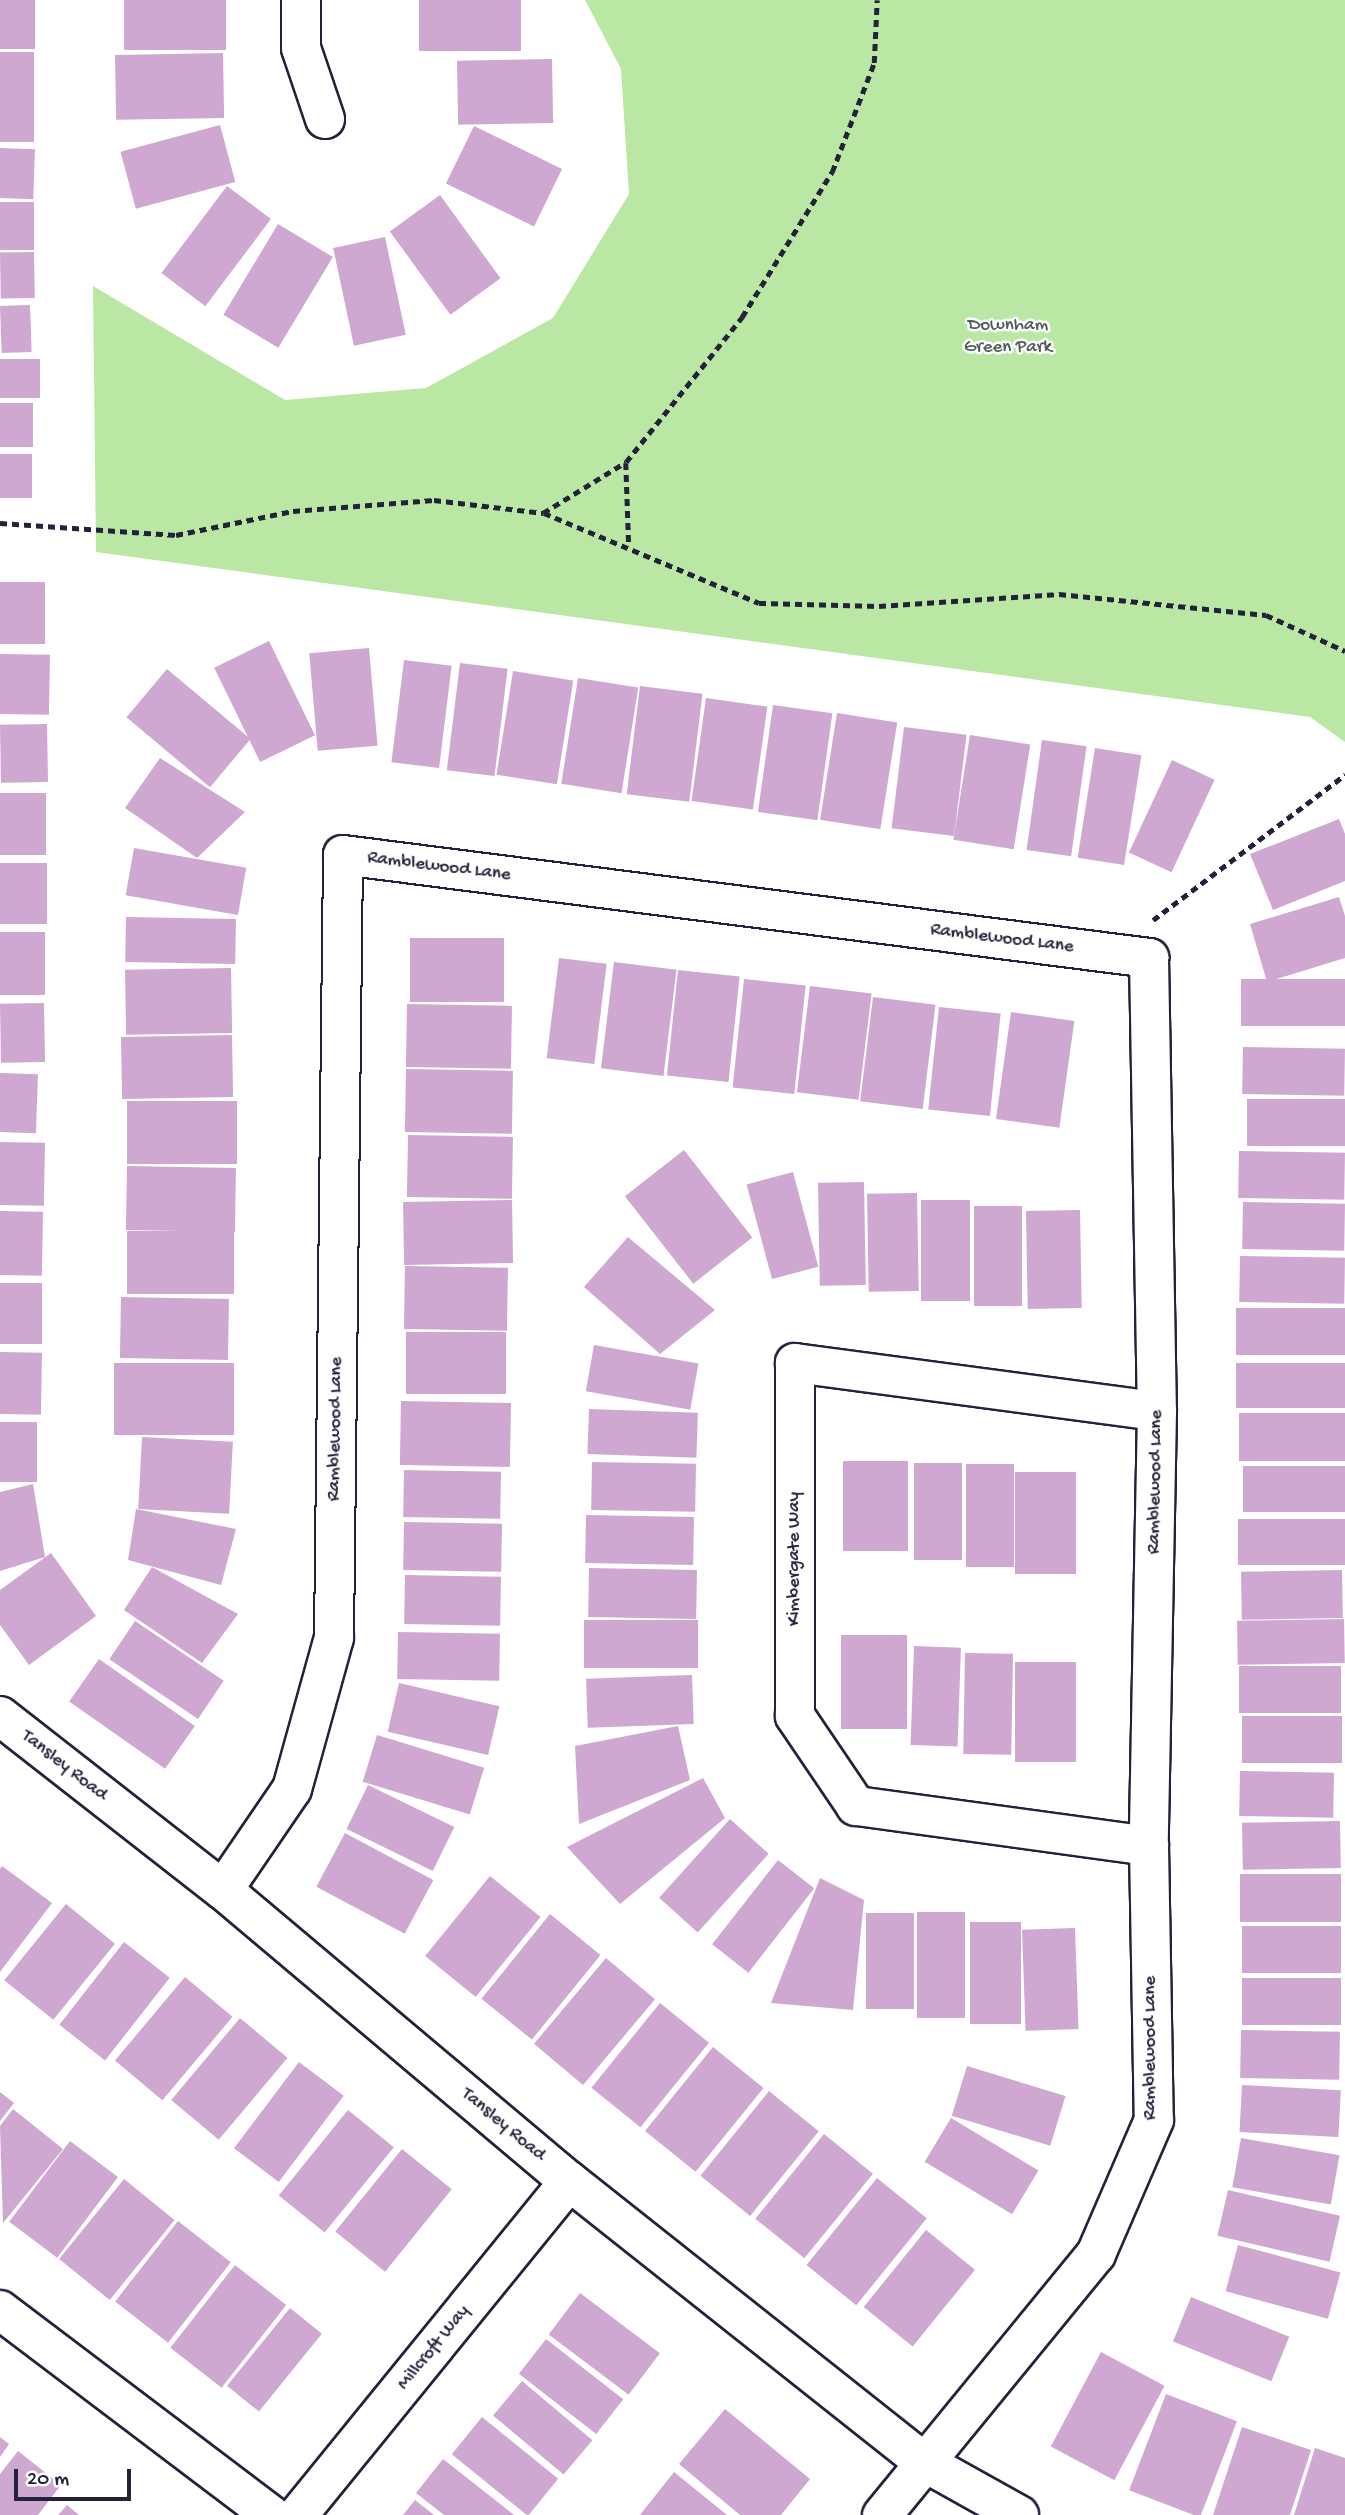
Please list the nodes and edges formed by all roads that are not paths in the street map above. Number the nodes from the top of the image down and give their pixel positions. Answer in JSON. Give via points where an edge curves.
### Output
{"nodes":[{"id":1,"x":301,"y":0,"type":"edge"},
{"id":2,"x":325,"y":119,"type":"dead end"},
{"id":3,"x":1157,"y":1410,"type":"junction"},
{"id":4,"x":0,"y":1716,"type":"edge"},
{"id":5,"x":1149,"y":1846,"type":"junction"},
{"id":6,"x":223,"y":1890,"type":"junction"},
{"id":7,"x":569,"y":2181,"type":"junction"},
{"id":8,"x":0,"y":2310,"type":"edge"},
{"id":9,"x":924,"y":2462,"type":"junction"},
{"id":10,"x":271,"y":2515,"type":"edge"},
{"id":11,"x":298,"y":2515,"type":"edge"},
{"id":12,"x":882,"y":2515,"type":"edge"},
{"id":13,"x":1019,"y":2515,"type":"edge"}],
"edges":[{"from":1,"to":2,"type":"street","via":[[300,48]]},
{"from":3,"to":5,"type":"street","name":"Ramblewood Lane"},
{"from":3,"to":5,"type":"street","name":"Kimbergate Way","via":[[794,1363],[795,1716],[856,1806]]},
{"from":3,"to":6,"type":"street","name":"Ramblewood Lane","via":[[1149,958],[343,855],[334,1638],[292,1789]]},
{"from":4,"to":6,"type":"street","name":"Tansley Road"},
{"from":5,"to":9,"type":"street","name":"Ramblewood Lane","via":[[1154,2120],[1096,2254]]},
{"from":6,"to":7,"type":"street","name":"Tansley Road"},
{"from":7,"to":9,"type":"street","name":"Tansley Road"},
{"from":7,"to":11,"type":"street","name":"Millcroft Way"},
{"from":8,"to":10,"type":"street"},
{"from":9,"to":12,"type":"street","name":"Ramblewood Lane"},
{"from":9,"to":13,"type":"street","name":"Tansley Road"}]}
